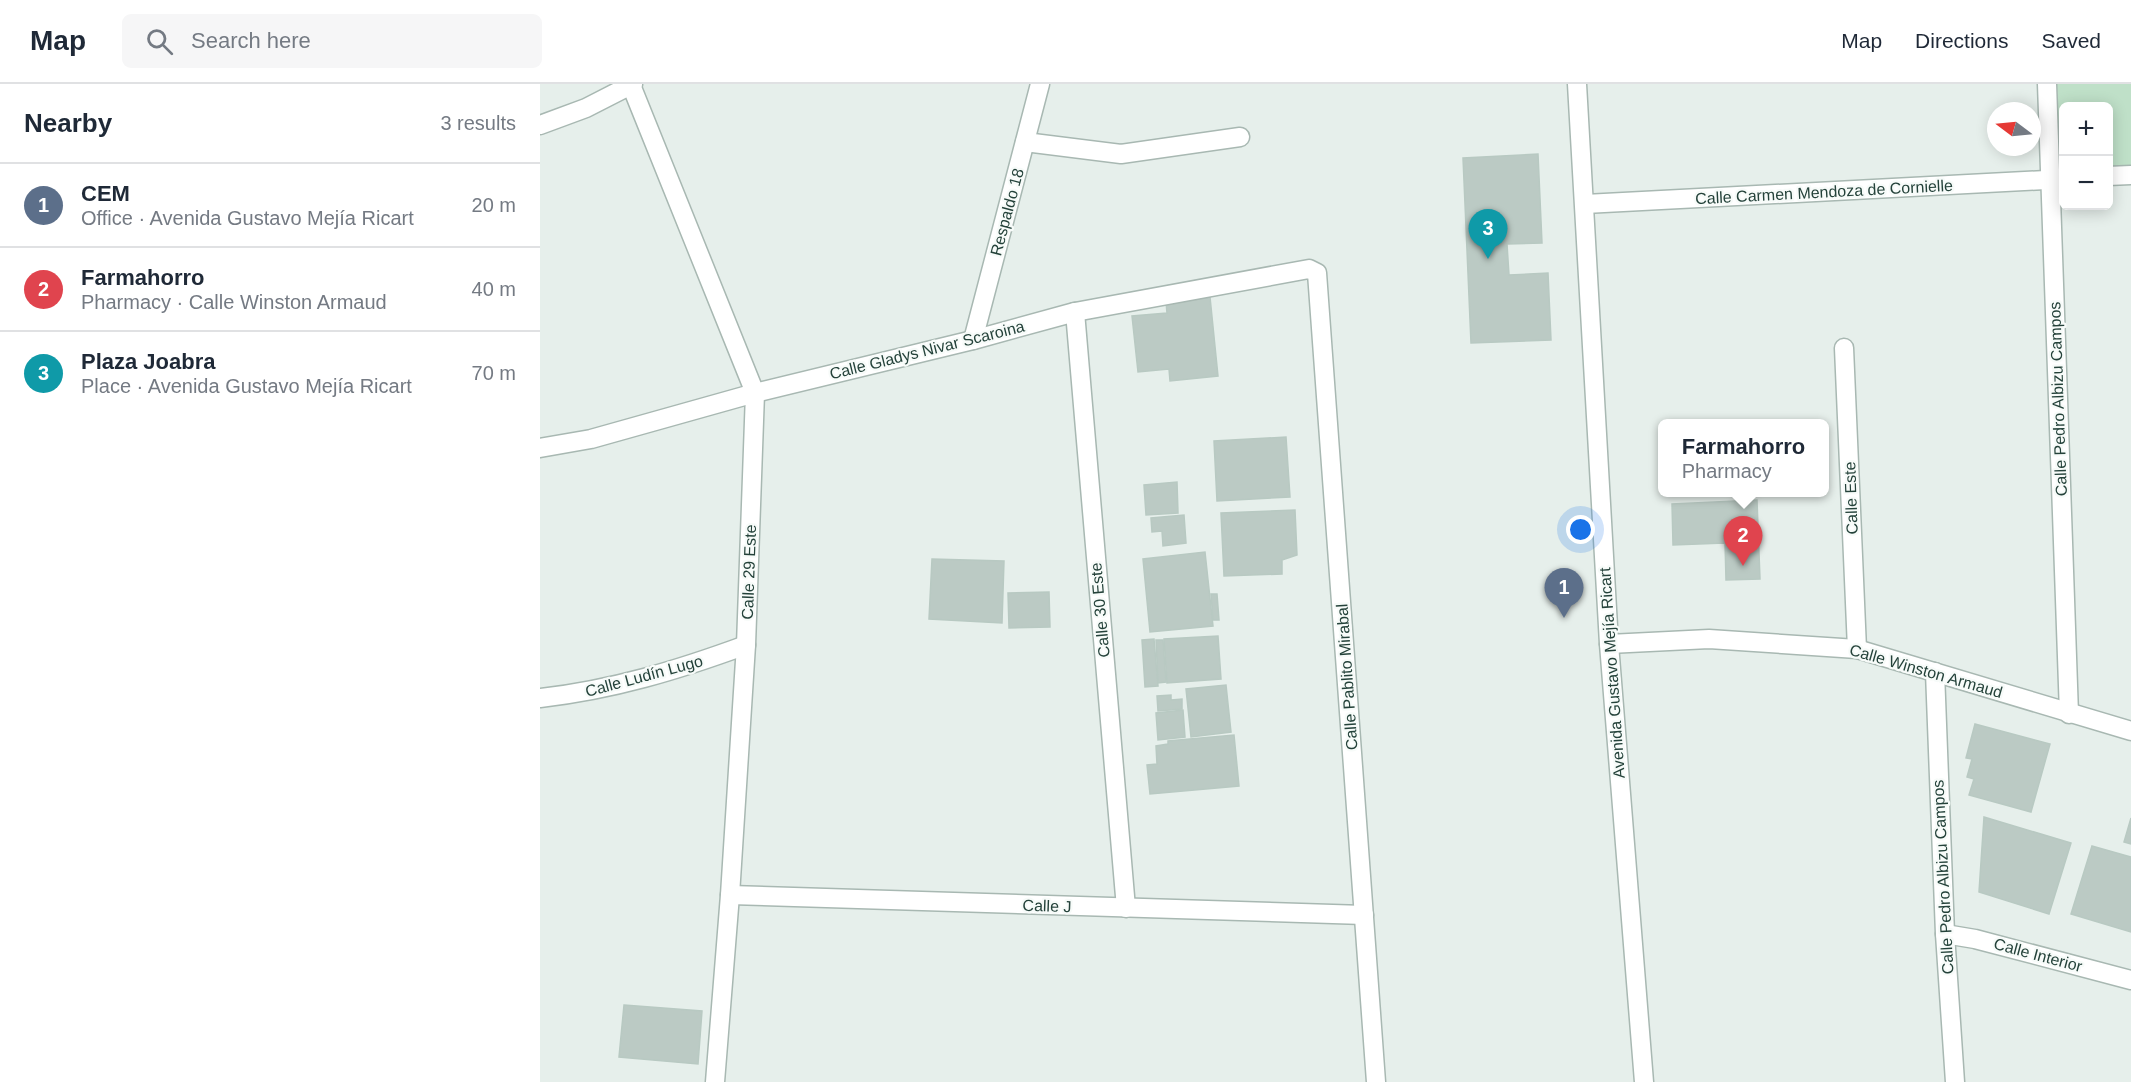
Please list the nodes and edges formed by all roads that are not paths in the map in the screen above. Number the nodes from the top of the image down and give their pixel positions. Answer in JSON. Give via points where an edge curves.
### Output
{"nodes":[{"id":1,"x":1040,"y":84,"type":"edge"},
{"id":2,"x":1577,"y":84,"type":"edge"},
{"id":3,"x":2047,"y":84,"type":"edge"},
{"id":4,"x":632,"y":85,"type":"edge"},
{"id":5,"x":540,"y":125,"type":"edge"},
{"id":6,"x":1240,"y":137,"type":"dead end"},
{"id":7,"x":1025,"y":142,"type":"junction"},
{"id":8,"x":2131,"y":175,"type":"edge"},
{"id":9,"x":2113,"y":176,"type":"edge"},
{"id":10,"x":2057,"y":180,"type":"edge"},
{"id":11,"x":1585,"y":204,"type":"junction"},
{"id":12,"x":1317,"y":273,"type":"joint"},
{"id":13,"x":1075,"y":312,"type":"junction"},
{"id":14,"x":973,"y":339,"type":"junction"},
{"id":15,"x":1844,"y":348,"type":"dead end"},
{"id":16,"x":755,"y":393,"type":"junction"},
{"id":17,"x":540,"y":448,"type":"edge"},
{"id":18,"x":1609,"y":644,"type":"junction"},
{"id":19,"x":746,"y":645,"type":"junction"},
{"id":20,"x":1857,"y":649,"type":"junction"},
{"id":21,"x":1935,"y":672,"type":"junction"},
{"id":22,"x":540,"y":698,"type":"edge"},
{"id":23,"x":2069,"y":714,"type":"junction"},
{"id":24,"x":2131,"y":731,"type":"edge"},
{"id":25,"x":730,"y":895,"type":"junction"},
{"id":26,"x":1126,"y":908,"type":"junction"},
{"id":27,"x":1365,"y":915,"type":"junction"},
{"id":28,"x":1945,"y":934,"type":"junction"},
{"id":29,"x":2131,"y":980,"type":"edge"},
{"id":30,"x":715,"y":1082,"type":"edge"},
{"id":31,"x":1376,"y":1082,"type":"edge"},
{"id":32,"x":1644,"y":1082,"type":"edge"},
{"id":33,"x":1955,"y":1082,"type":"edge"}],
"edges":[{"from":1,"to":7,"type":"street","name":"Respaldo 18"},
{"from":2,"to":11,"type":"street","name":"Avenida Gustavo Mejía Ricart"},
{"from":3,"to":10,"type":"street","name":"Calle Pedro Albizu Campos"},
{"from":4,"to":5,"type":"street"},
{"from":4,"to":16,"type":"street","name":"Calle 29 Este"},
{"from":6,"to":7,"type":"street","via":[[1121,154]]},
{"from":7,"to":14,"type":"street","name":"Respaldo 18"},
{"from":8,"to":9,"type":"street"},
{"from":10,"to":11,"type":"street","name":"Calle Carmen Mendoza de Cornielle"},
{"from":10,"to":23,"type":"street","name":"Calle Pedro Albizu Campos"},
{"from":11,"to":18,"type":"street","name":"Avenida Gustavo Mejía Ricart"},
{"from":12,"to":13,"type":"street","name":"Calle Gladys Nivar Scaroina","via":[[1309,269]]},
{"from":12,"to":27,"type":"street","name":"Calle Pablito Mirabal"},
{"from":13,"to":14,"type":"street","name":"Calle Gladys Nivar Scaroina"},
{"from":13,"to":26,"type":"street","name":"Calle 30 Este"},
{"from":14,"to":16,"type":"street","name":"Calle Gladys Nivar Scaroina"},
{"from":15,"to":20,"type":"street","name":"Calle Este"},
{"from":16,"to":17,"type":"street","name":"Calle Gladys Nivar Scaroina","via":[[591,439]]},
{"from":16,"to":19,"type":"street","name":"Calle 29 Este"},
{"from":18,"to":20,"type":"street","name":"Calle Winston Armaud","via":[[1710,639]]},
{"from":18,"to":32,"type":"street","name":"Avenida Gustavo Mejía Ricart"},
{"from":19,"to":22,"type":"street","name":"Calle Ludín Lugo","via":[[634,682]]},
{"from":19,"to":25,"type":"street","name":"Calle 29 Este"},
{"from":20,"to":21,"type":"street","name":"Calle Winston Armaud"},
{"from":21,"to":23,"type":"street","name":"Calle Winston Armaud"},
{"from":21,"to":28,"type":"street","name":"Calle Pedro Albizu Campos"},
{"from":23,"to":24,"type":"street","name":"Calle Winston Armaud"},
{"from":25,"to":26,"type":"street","name":"Calle J"},
{"from":25,"to":30,"type":"street","name":"Calle 29 Este"},
{"from":26,"to":27,"type":"street","name":"Calle J"},
{"from":27,"to":31,"type":"street","name":"Calle Pablito Mirabal"},
{"from":28,"to":29,"type":"street","name":"Calle Interior"},
{"from":28,"to":33,"type":"street","name":"Calle Pedro Albizu Campos"}]}
